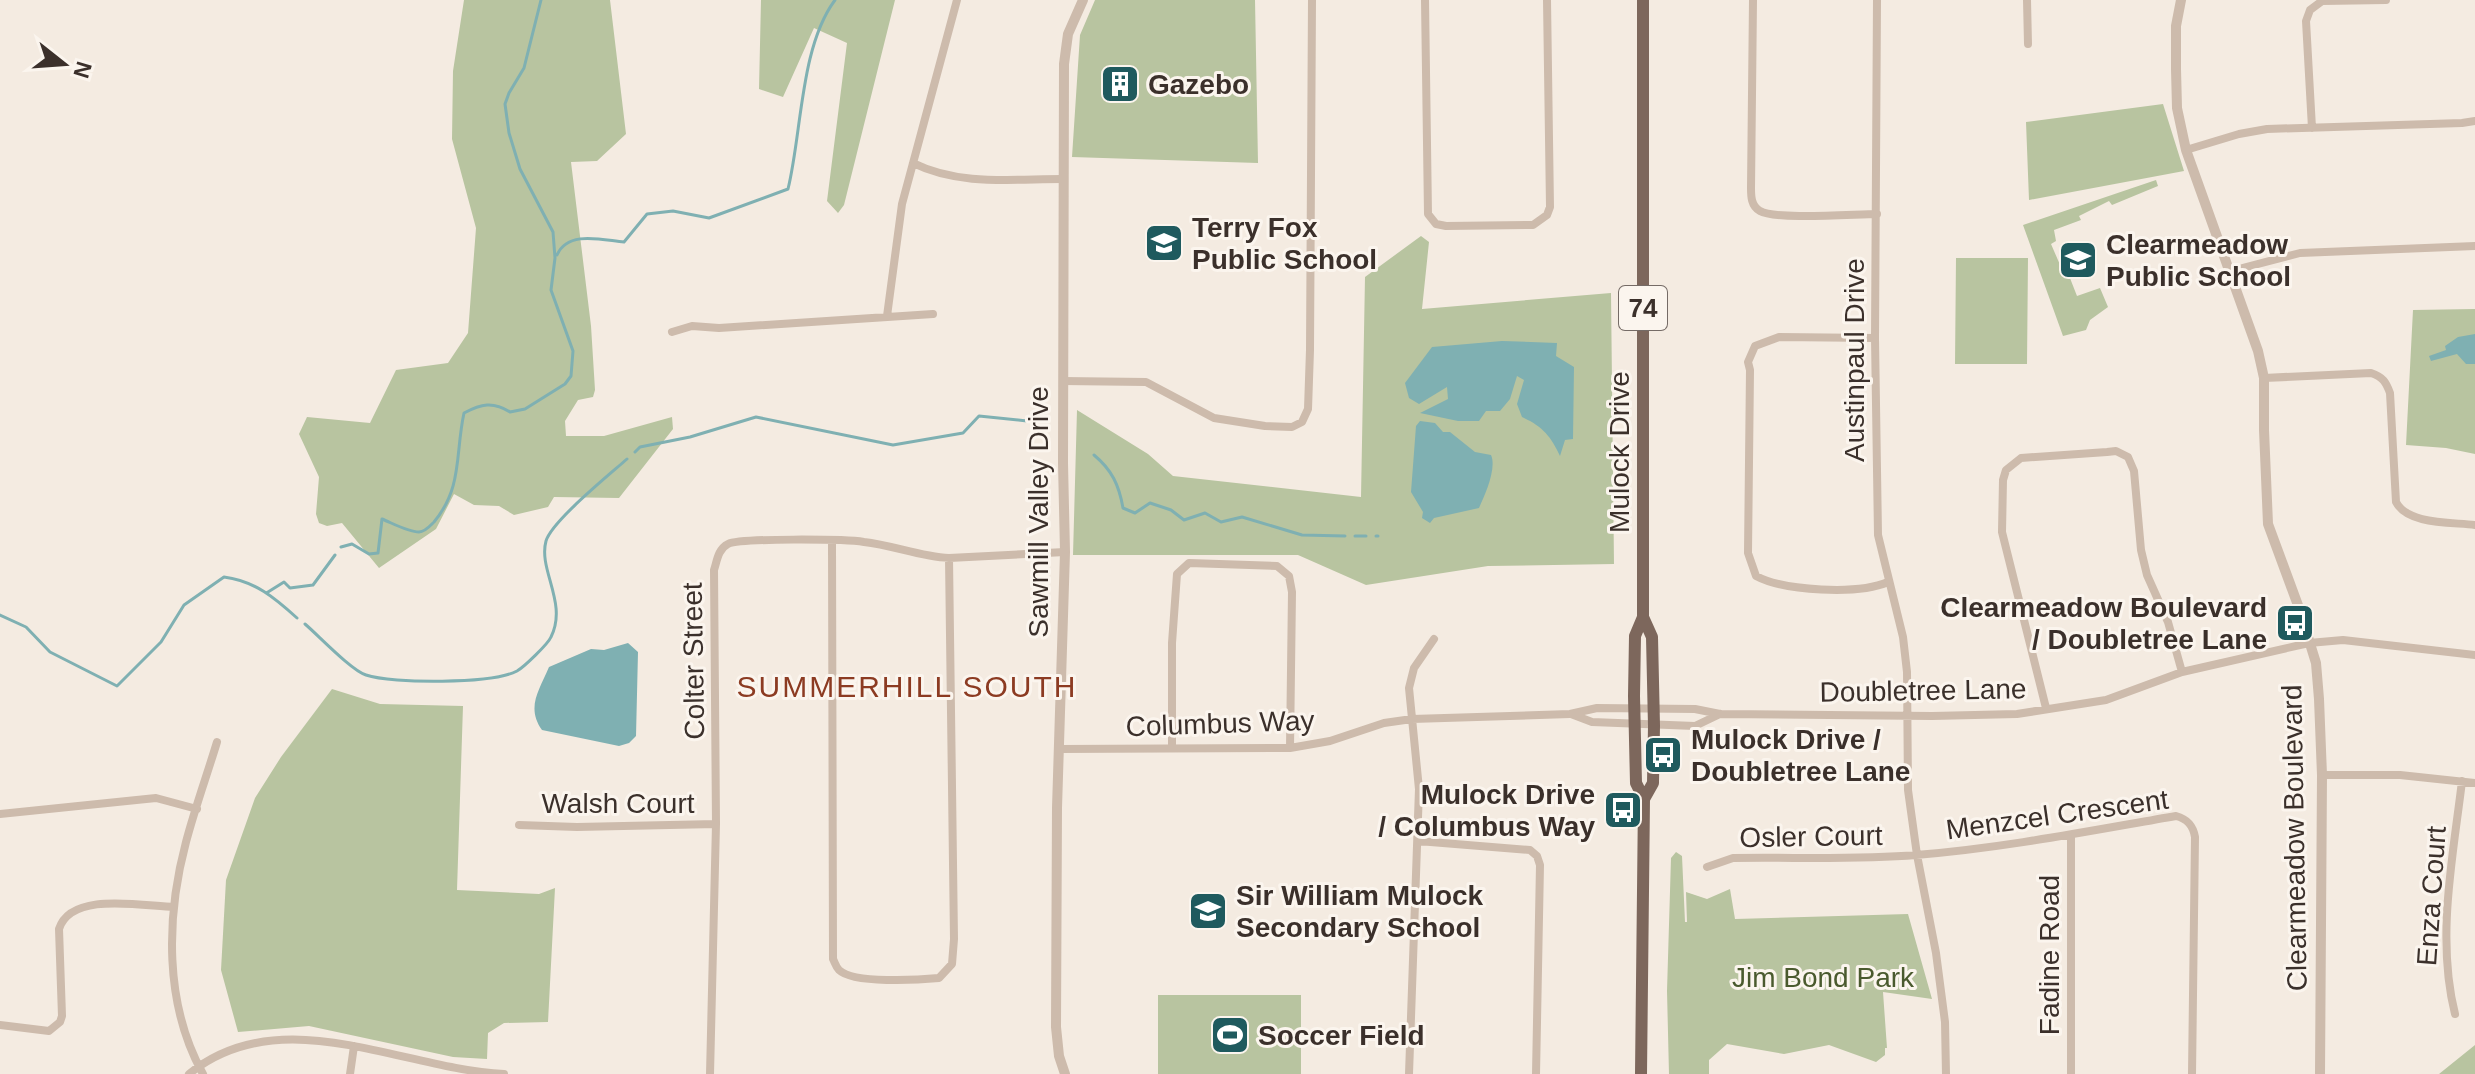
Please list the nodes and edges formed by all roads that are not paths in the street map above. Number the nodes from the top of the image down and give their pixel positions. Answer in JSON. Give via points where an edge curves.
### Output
{"nodes":[{"id":1,"x":957,"y":0,"type":"edge"},
{"id":2,"x":1083,"y":0,"type":"edge"},
{"id":3,"x":1312,"y":0,"type":"edge"},
{"id":4,"x":1425,"y":0,"type":"edge"},
{"id":5,"x":1547,"y":0,"type":"edge"},
{"id":6,"x":1643,"y":0,"type":"edge"},
{"id":7,"x":1753,"y":0,"type":"edge"},
{"id":8,"x":1877,"y":0,"type":"edge"},
{"id":9,"x":2027,"y":0,"type":"edge"},
{"id":10,"x":2181,"y":0,"type":"edge"},
{"id":11,"x":2386,"y":0,"type":"edge"},
{"id":12,"x":2028,"y":44,"type":"dead end"},
{"id":13,"x":2475,"y":121,"type":"edge"},
{"id":14,"x":2312,"y":128,"type":"junction"},
{"id":15,"x":2186,"y":150,"type":"junction"},
{"id":16,"x":913,"y":163,"type":"junction"},
{"id":17,"x":1062,"y":179,"type":"junction"},
{"id":18,"x":1877,"y":214,"type":"junction"},
{"id":19,"x":2475,"y":246,"type":"edge"},
{"id":20,"x":2231,"y":271,"type":"junction"},
{"id":21,"x":933,"y":314,"type":"dead end"},
{"id":22,"x":887,"y":316,"type":"junction"},
{"id":23,"x":672,"y":332,"type":"dead end"},
{"id":24,"x":1875,"y":338,"type":"junction"},
{"id":25,"x":2264,"y":378,"type":"junction"},
{"id":26,"x":1063,"y":381,"type":"junction"},
{"id":27,"x":2475,"y":525,"type":"edge"},
{"id":28,"x":832,"y":542,"type":"junction"},
{"id":29,"x":1065,"y":552,"type":"junction"},
{"id":30,"x":949,"y":558,"type":"junction"},
{"id":31,"x":1888,"y":582,"type":"junction"},
{"id":32,"x":1643,"y":617,"type":"junction"},
{"id":33,"x":1434,"y":639,"type":"dead end"},
{"id":34,"x":2309,"y":643,"type":"junction"},
{"id":35,"x":2475,"y":655,"type":"edge"},
{"id":36,"x":2182,"y":672,"type":"junction"},
{"id":37,"x":1634,"y":708,"type":"junction"},
{"id":38,"x":2046,"y":708,"type":"junction"},
{"id":39,"x":1654,"y":709,"type":"junction"},
{"id":40,"x":1570,"y":714,"type":"junction"},
{"id":41,"x":1720,"y":714,"type":"junction"},
{"id":42,"x":1905,"y":716,"type":"junction"},
{"id":43,"x":1412,"y":719,"type":"junction"},
{"id":44,"x":1635,"y":724,"type":"junction"},
{"id":45,"x":1654,"y":726,"type":"junction"},
{"id":46,"x":217,"y":742,"type":"dead end"},
{"id":47,"x":1172,"y":748,"type":"junction"},
{"id":48,"x":1290,"y":748,"type":"junction"},
{"id":49,"x":1060,"y":749,"type":"junction"},
{"id":50,"x":2322,"y":775,"type":"junction"},
{"id":51,"x":2462,"y":781,"type":"junction"},
{"id":52,"x":2475,"y":783,"type":"edge"},
{"id":53,"x":1644,"y":799,"type":"junction"},
{"id":54,"x":197,"y":809,"type":"junction"},
{"id":55,"x":0,"y":814,"type":"edge"},
{"id":56,"x":716,"y":824,"type":"junction"},
{"id":57,"x":519,"y":825,"type":"dead end"},
{"id":58,"x":2071,"y":836,"type":"junction"},
{"id":59,"x":1418,"y":841,"type":"junction"},
{"id":60,"x":1917,"y":855,"type":"junction"},
{"id":61,"x":1707,"y":867,"type":"dead end"},
{"id":62,"x":174,"y":907,"type":"junction"},
{"id":63,"x":2455,"y":1014,"type":"dead end"},
{"id":64,"x":0,"y":1025,"type":"edge"},
{"id":65,"x":354,"y":1046,"type":"junction"},
{"id":66,"x":201,"y":1070,"type":"edge"},
{"id":67,"x":465,"y":1073,"type":"edge"},
{"id":68,"x":189,"y":1074,"type":"edge"},
{"id":69,"x":350,"y":1074,"type":"edge"},
{"id":70,"x":504,"y":1074,"type":"edge"},
{"id":71,"x":710,"y":1074,"type":"edge"},
{"id":72,"x":1065,"y":1074,"type":"edge"},
{"id":73,"x":1409,"y":1074,"type":"edge"},
{"id":74,"x":1536,"y":1074,"type":"edge"},
{"id":75,"x":1641,"y":1074,"type":"edge"},
{"id":76,"x":1946,"y":1074,"type":"edge"},
{"id":77,"x":2071,"y":1074,"type":"edge"},
{"id":78,"x":2192,"y":1074,"type":"edge"},
{"id":79,"x":2320,"y":1074,"type":"edge"}],
"edges":[{"from":1,"to":16,"type":"street"},
{"from":2,"to":17,"type":"street","name":"Sawmill Valley Drive","via":[[1068,34],[1064,64]]},
{"from":3,"to":26,"type":"street","via":[[1310,350],[1308,409],[1302,422],[1279,427],[1214,418],[1146,382]]},
{"from":4,"to":5,"type":"street","via":[[1428,214],[1446,226],[1533,225],[1547,215]]},
{"from":6,"to":32,"type":"main road","name":"Mulock Drive","number":"74"},
{"from":7,"to":18,"type":"street","via":[[1755,207],[1778,215]]},
{"from":8,"to":18,"type":"street","name":"Austinpaul Drive"},
{"from":9,"to":12,"type":"street"},
{"from":10,"to":15,"type":"street","name":"Clearmeadow Boulevard","via":[[2176,26],[2177,108]]},
{"from":11,"to":14,"type":"street","via":[[2322,1],[2310,10],[2306,21]]},
{"from":13,"to":14,"type":"street"},
{"from":14,"to":15,"type":"street","via":[[2253,131]]},
{"from":15,"to":20,"type":"street","name":"Clearmeadow Boulevard"},
{"from":16,"to":17,"type":"street","via":[[951,177]]},
{"from":16,"to":22,"type":"street"},
{"from":17,"to":26,"type":"street","name":"Sawmill Valley Drive"},
{"from":18,"to":24,"type":"street","name":"Austinpaul Drive"},
{"from":19,"to":20,"type":"street","via":[[2300,253]]},
{"from":20,"to":25,"type":"street","name":"Clearmeadow Boulevard"},
{"from":21,"to":22,"type":"street"},
{"from":22,"to":23,"type":"street","via":[[692,326]]},
{"from":24,"to":31,"type":"street","name":"Austinpaul Drive","via":[[1878,535]]},
{"from":24,"to":31,"type":"street","via":[[1779,337],[1755,346],[1748,362],[1748,553],[1756,576],[1776,584],[1858,591]]},
{"from":25,"to":27,"type":"street","via":[[2379,376],[2390,393],[2399,509]]},
{"from":25,"to":34,"type":"street","name":"Clearmeadow Boulevard","via":[[2268,524]]},
{"from":26,"to":29,"type":"street","name":"Sawmill Valley Drive"},
{"from":28,"to":30,"type":"street","name":"Colter Street","via":[[863,541]]},
{"from":28,"to":30,"type":"street","via":[[833,959],[848,975],[893,981],[939,978],[952,964]]},
{"from":28,"to":56,"type":"street","name":"Colter Street","via":[[745,540],[719,552],[714,570]]},
{"from":29,"to":30,"type":"street","name":"Colter Street"},
{"from":29,"to":49,"type":"street","name":"Sawmill Valley Drive"},
{"from":31,"to":42,"type":"street","name":"Austinpaul Drive","via":[[1903,637]]},
{"from":32,"to":37,"type":"main road","name":"Mulock Drive","number":"74","via":[[1635,636]]},
{"from":32,"to":39,"type":"main road","name":"Mulock Drive","number":"74","via":[[1652,637]]},
{"from":33,"to":43,"type":"street","via":[[1411,677]]},
{"from":34,"to":35,"type":"street","name":"Doubletree Lane","via":[[2343,640]]},
{"from":34,"to":36,"type":"street","name":"Doubletree Lane"},
{"from":34,"to":50,"type":"street","name":"Clearmeadow Boulevard","via":[[2316,663]]},
{"from":36,"to":38,"type":"street","name":"Doubletree Lane","via":[[2106,700]]},
{"from":36,"to":38,"type":"street","via":[[2147,575],[2128,457],[2116,451],[2021,458],[2006,470],[2003,480],[2002,532]]},
{"from":37,"to":39,"type":"street","name":"Columbus Way"},
{"from":37,"to":40,"type":"street","name":"Columbus Way"},
{"from":37,"to":44,"type":"main road","name":"Mulock Drive","number":"74"},
{"from":38,"to":42,"type":"street","name":"Doubletree Lane","via":[[2002,715]]},
{"from":39,"to":41,"type":"street","name":"Doubletree Lane"},
{"from":39,"to":45,"type":"main road","name":"Mulock Drive","number":"74"},
{"from":40,"to":43,"type":"street","name":"Columbus Way"},
{"from":40,"to":44,"type":"street","name":"Columbus Way","via":[[1592,722]]},
{"from":41,"to":42,"type":"street","name":"Doubletree Lane"},
{"from":41,"to":45,"type":"street","name":"Doubletree Lane","via":[[1695,726]]},
{"from":42,"to":60,"type":"street","name":"Austinpaul Drive"},
{"from":43,"to":48,"type":"street","name":"Columbus Way"},
{"from":43,"to":59,"type":"street"},
{"from":44,"to":45,"type":"street","name":"Doubletree Lane"},
{"from":44,"to":53,"type":"main road","name":"Mulock Drive","number":"74","via":[[1636,783]]},
{"from":45,"to":53,"type":"main road","name":"Mulock Drive","number":"74","via":[[1653,783]]},
{"from":46,"to":54,"type":"street"},
{"from":47,"to":48,"type":"street","name":"Columbus Way"},
{"from":47,"to":48,"type":"street","via":[[1177,574],[1189,563],[1277,566],[1289,576]]},
{"from":47,"to":49,"type":"street","name":"Columbus Way"},
{"from":49,"to":72,"type":"street","name":"Sawmill Valley Drive","via":[[1056,1027]]},
{"from":50,"to":51,"type":"street"},
{"from":50,"to":79,"type":"street","name":"Clearmeadow Boulevard"},
{"from":51,"to":52,"type":"street"},
{"from":51,"to":63,"type":"street","name":"Enza Court","via":[[2447,907],[2447,982]]},
{"from":53,"to":75,"type":"main road","name":"Mulock Drive","number":"74"},
{"from":54,"to":55,"type":"street","via":[[156,798]]},
{"from":54,"to":62,"type":"street"},
{"from":56,"to":57,"type":"street","name":"Walsh Court"},
{"from":56,"to":71,"type":"street","name":"Colter Street"},
{"from":58,"to":60,"type":"street","name":"Menzcel Crescent"},
{"from":58,"to":77,"type":"street","name":"Fadine Road"},
{"from":58,"to":78,"type":"street","name":"Menzcel Crescent","via":[[2176,816],[2194,829]]},
{"from":59,"to":73,"type":"street"},
{"from":59,"to":74,"type":"street","via":[[1530,850],[1537,856]]},
{"from":60,"to":61,"type":"street","name":"Osler Court","via":[[1733,858]]},
{"from":60,"to":76,"type":"street","name":"Austinpaul Drive","via":[[1940,983]]},
{"from":62,"to":64,"type":"street","via":[[75,908],[59,929],[60,1022],[49,1031]]},
{"from":62,"to":66,"type":"street","via":[[175,996]]},
{"from":65,"to":66,"type":"street","via":[[320,1039],[268,1040],[221,1054]]},
{"from":65,"to":67,"type":"street"},
{"from":65,"to":69,"type":"street"},
{"from":66,"to":68,"type":"street"},
{"from":67,"to":70,"type":"street"}]}
